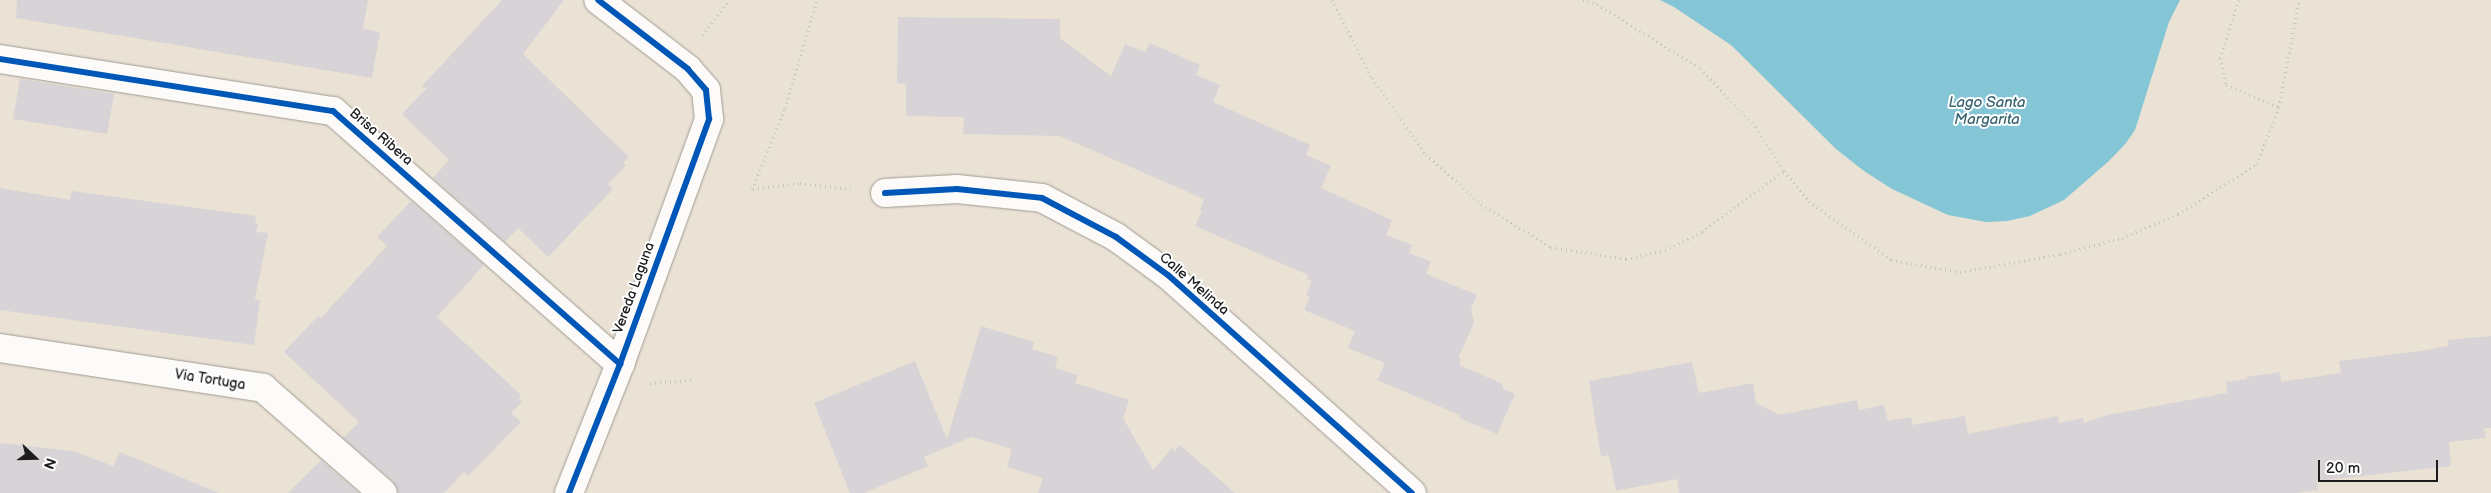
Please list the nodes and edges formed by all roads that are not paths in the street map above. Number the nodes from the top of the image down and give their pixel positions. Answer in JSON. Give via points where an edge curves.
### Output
{"nodes":[{"id":1,"x":598,"y":0,"type":"edge"},
{"id":2,"x":0,"y":59,"type":"edge"},
{"id":3,"x":885,"y":193,"type":"road end"},
{"id":4,"x":0,"y":348,"type":"edge"},
{"id":5,"x":620,"y":364,"type":"junction"},
{"id":6,"x":383,"y":493,"type":"edge"},
{"id":7,"x":569,"y":493,"type":"edge"},
{"id":8,"x":1412,"y":493,"type":"edge"}],
"edges":[{"from":1,"to":5,"type":"street","name":"Vereda Laguna","via":[[680,63],[706,90],[709,119]]},
{"from":2,"to":5,"type":"street","name":"Brisa Ribera","via":[[333,112]]},
{"from":3,"to":8,"type":"street","name":"Calle Melinda","via":[[957,189],[1042,198],[1116,237],[1168,275]]},
{"from":4,"to":6,"type":"street","name":"Via Tortuga","via":[[263,388]]},
{"from":5,"to":7,"type":"street","name":"Vereda Laguna"}]}
